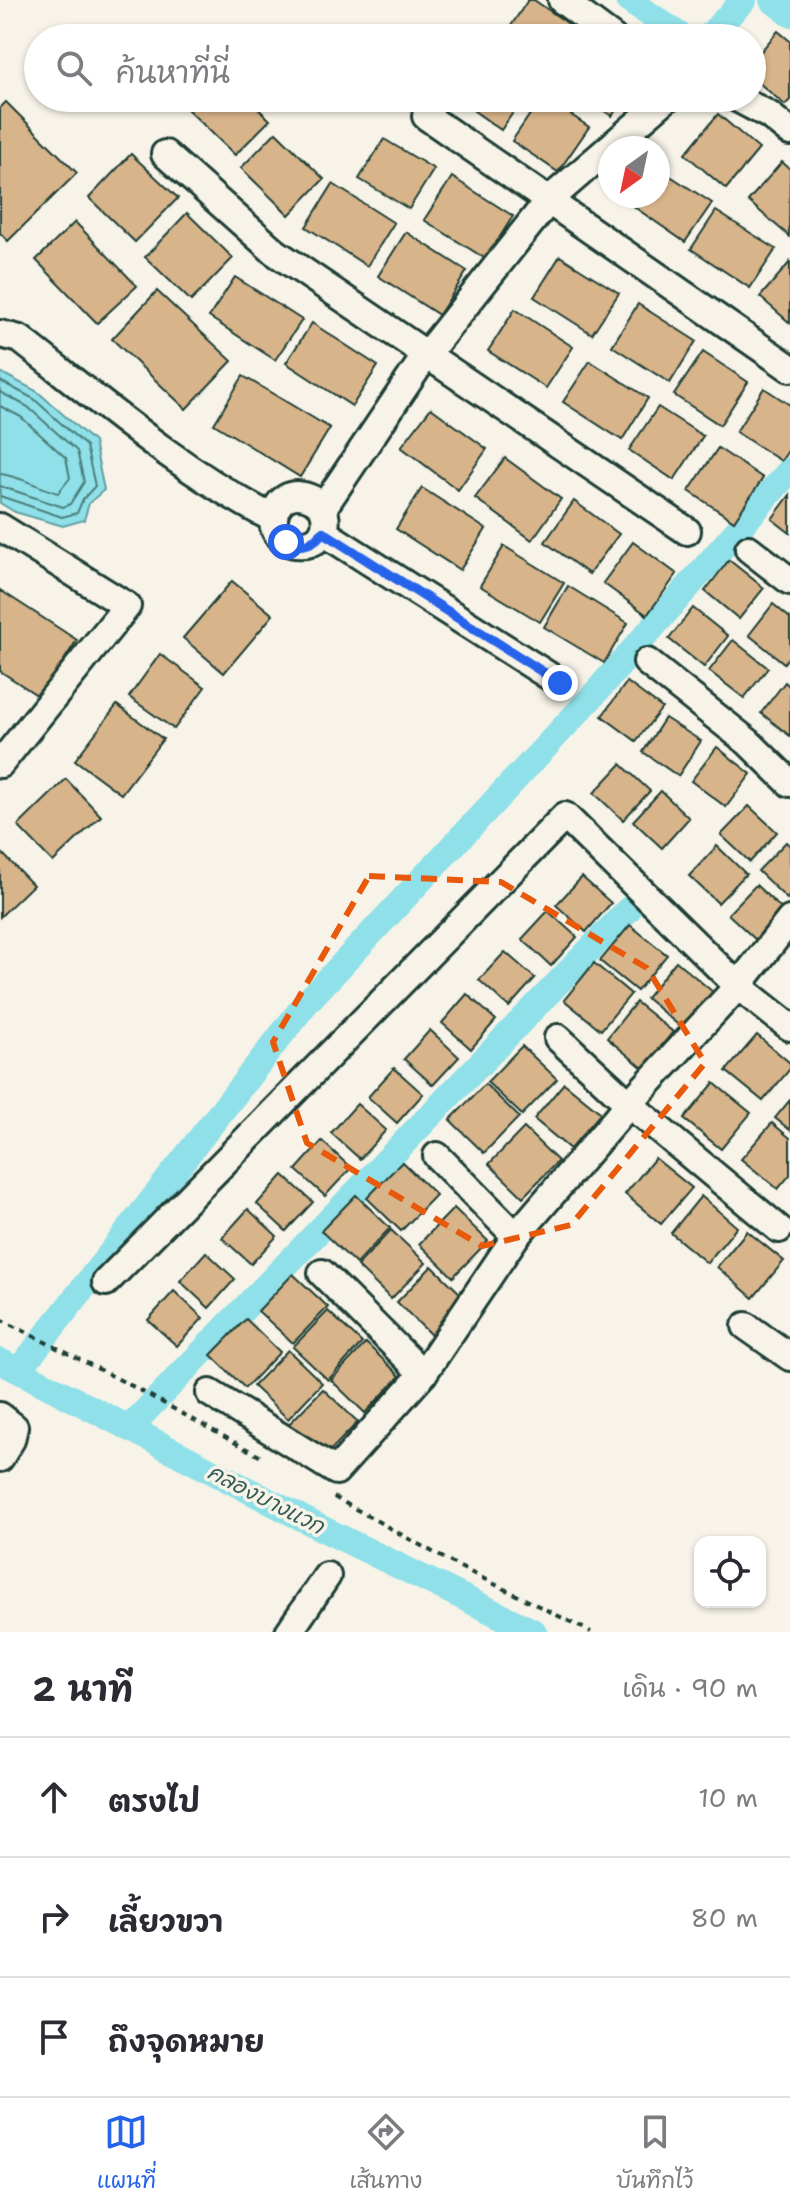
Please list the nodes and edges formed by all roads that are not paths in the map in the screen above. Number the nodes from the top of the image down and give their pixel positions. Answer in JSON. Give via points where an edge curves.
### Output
{"nodes":[{"id":1,"x":562,"y":0,"type":"edge"},
{"id":2,"x":594,"y":24,"type":"edge"},
{"id":3,"x":651,"y":112,"type":"edge"},
{"id":4,"x":763,"y":112,"type":"edge"},
{"id":5,"x":426,"y":116,"type":"dead end"},
{"id":6,"x":790,"y":132,"type":"edge"},
{"id":7,"x":165,"y":154,"type":"dead end"},
{"id":8,"x":549,"y":200,"type":"junction"},
{"id":9,"x":0,"y":311,"type":"edge"},
{"id":10,"x":10,"y":337,"type":"edge"},
{"id":11,"x":426,"y":355,"type":"junction"},
{"id":12,"x":790,"y":368,"type":"edge"},
{"id":13,"x":274,"y":519,"type":"junction"},
{"id":14,"x":323,"y":520,"type":"junction"},
{"id":15,"x":0,"y":527,"type":"edge"},
{"id":16,"x":687,"y":531,"type":"dead end"},
{"id":17,"x":749,"y":549,"type":"dead end"},
{"id":18,"x":790,"y":581,"type":"edge"},
{"id":19,"x":647,"y":662,"type":"dead end"},
{"id":20,"x":560,"y":683,"type":"dead end"},
{"id":21,"x":0,"y":764,"type":"edge"},
{"id":22,"x":790,"y":783,"type":"edge"},
{"id":23,"x":790,"y":920,"type":"edge"},
{"id":24,"x":738,"y":986,"type":"junction"},
{"id":25,"x":790,"y":1027,"type":"edge"},
{"id":26,"x":558,"y":1038,"type":"dead end"},
{"id":27,"x":629,"y":1104,"type":"junction"},
{"id":28,"x":437,"y":1156,"type":"dead end"},
{"id":29,"x":779,"y":1229,"type":"dead end"},
{"id":30,"x":516,"y":1236,"type":"junction"},
{"id":31,"x":322,"y":1273,"type":"dead end"},
{"id":32,"x":106,"y":1282,"type":"dead end"},
{"id":33,"x":746,"y":1326,"type":"dead end"},
{"id":34,"x":790,"y":1357,"type":"edge"},
{"id":35,"x":423,"y":1374,"type":"junction"},
{"id":36,"x":210,"y":1393,"type":"dead end"},
{"id":37,"x":0,"y":1416,"type":"edge"},
{"id":38,"x":0,"y":1458,"type":"edge"},
{"id":39,"x":327,"y":1576,"type":"dead end"},
{"id":40,"x":289,"y":1632,"type":"edge"}],
"edges":[{"from":1,"to":2,"type":"street"},
{"from":3,"to":8,"type":"street"},
{"from":4,"to":6,"type":"street"},
{"from":5,"to":8,"type":"street"},
{"from":7,"to":11,"type":"street","via":[[275,252]]},
{"from":8,"to":11,"type":"street"},
{"from":8,"to":12,"type":"street"},
{"from":9,"to":10,"type":"street"},
{"from":10,"to":13,"type":"street","via":[[213,485]]},
{"from":11,"to":14,"type":"street"},
{"from":11,"to":16,"type":"street"},
{"from":13,"to":14,"type":"street","via":[[280,503],[295,495],[311,497]]},
{"from":13,"to":14,"type":"street","via":[[280,536],[295,545],[311,543]]},
{"from":14,"to":20,"type":"street"},
{"from":15,"to":21,"type":"street","via":[[127,606]]},
{"from":17,"to":18,"type":"street"},
{"from":19,"to":22,"type":"street","via":[[748,742]]},
{"from":23,"to":24,"type":"street"},
{"from":24,"to":25,"type":"street"},
{"from":24,"to":27,"type":"street"},
{"from":24,"to":32,"type":"street","via":[[565,816]]},
{"from":26,"to":27,"type":"street"},
{"from":27,"to":29,"type":"street"},
{"from":27,"to":30,"type":"street"},
{"from":28,"to":30,"type":"street"},
{"from":30,"to":35,"type":"street"},
{"from":31,"to":35,"type":"street"},
{"from":33,"to":34,"type":"street"},
{"from":35,"to":36,"type":"street","via":[[336,1471]]},
{"from":37,"to":38,"type":"street","via":[[14,1427]]},
{"from":39,"to":40,"type":"street"}]}
